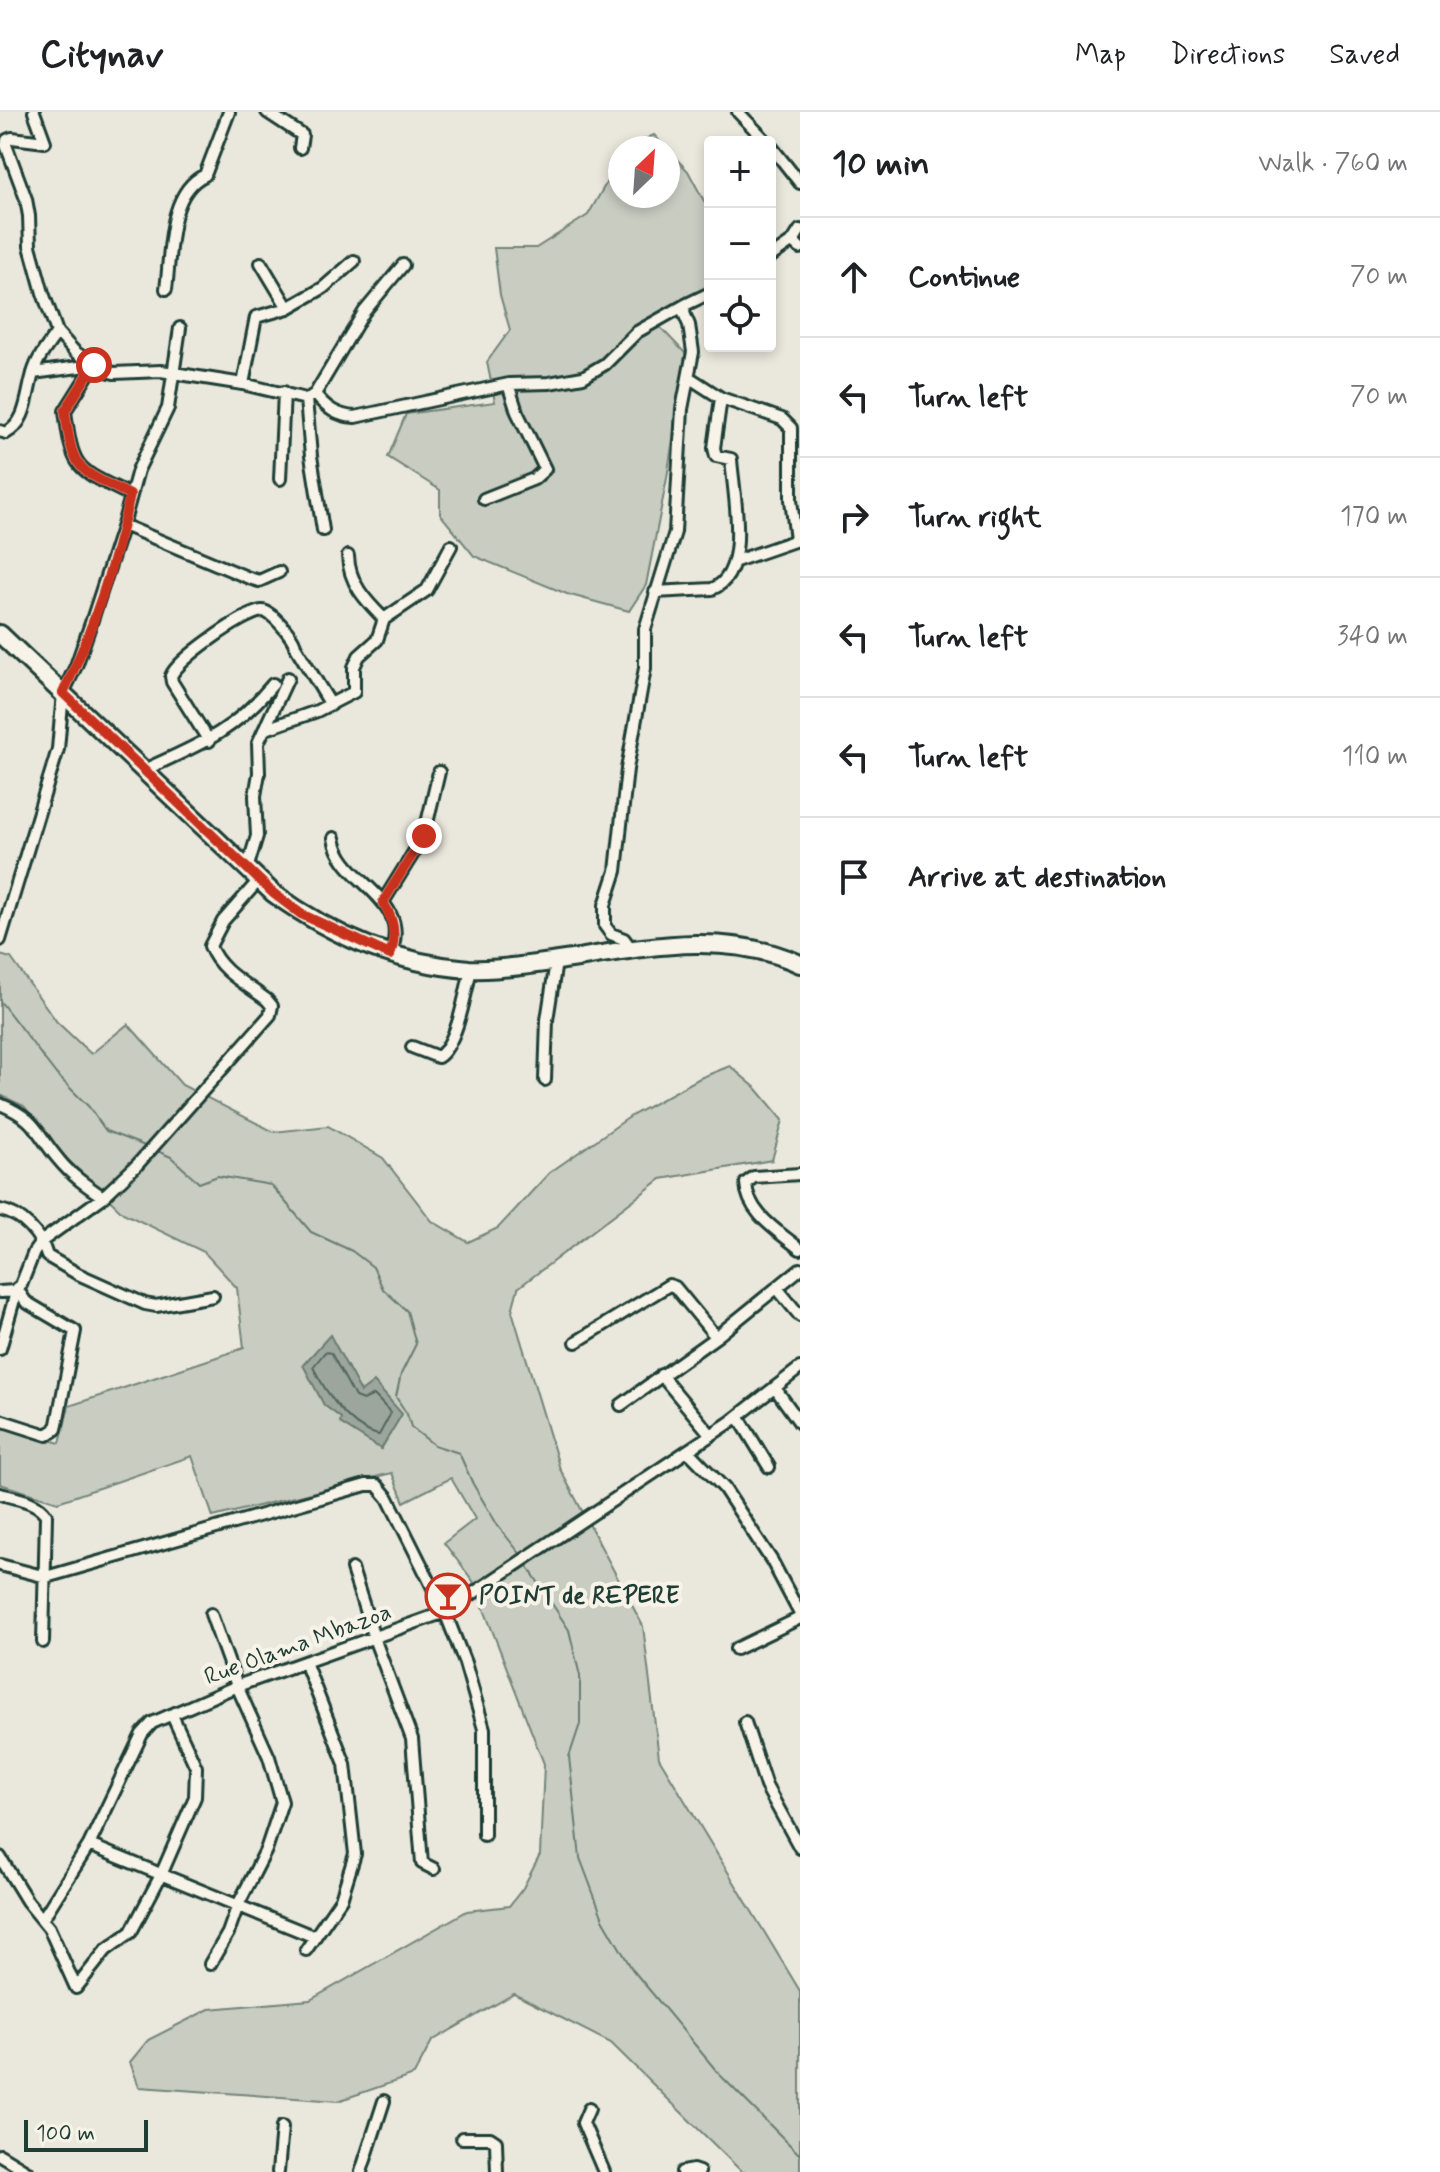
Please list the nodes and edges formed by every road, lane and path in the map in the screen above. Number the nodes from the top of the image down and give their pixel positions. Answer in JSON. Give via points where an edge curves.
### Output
{"nodes":[{"id":1,"x":34,"y":112,"type":"edge"},
{"id":2,"x":229,"y":112,"type":"edge"},
{"id":3,"x":267,"y":112,"type":"edge"},
{"id":4,"x":738,"y":112,"type":"edge"},
{"id":5,"x":760,"y":136,"type":"edge"},
{"id":6,"x":300,"y":148,"type":"dead end"},
{"id":7,"x":4,"y":151,"type":"edge"},
{"id":8,"x":776,"y":154,"type":"edge"},
{"id":9,"x":800,"y":183,"type":"edge"},
{"id":10,"x":800,"y":230,"type":"edge"},
{"id":11,"x":797,"y":244,"type":"edge"},
{"id":12,"x":776,"y":254,"type":"edge"},
{"id":13,"x":354,"y":261,"type":"dead end"},
{"id":14,"x":261,"y":263,"type":"dead end"},
{"id":15,"x":403,"y":265,"type":"dead end"},
{"id":16,"x":166,"y":289,"type":"dead end"},
{"id":17,"x":704,"y":296,"type":"edge"},
{"id":18,"x":685,"y":305,"type":"junction"},
{"id":19,"x":288,"y":308,"type":"junction"},
{"id":20,"x":180,"y":328,"type":"dead end"},
{"id":21,"x":57,"y":332,"type":"junction"},
{"id":22,"x":94,"y":365,"type":"junction"},
{"id":23,"x":33,"y":373,"type":"junction"},
{"id":24,"x":172,"y":373,"type":"junction"},
{"id":25,"x":690,"y":378,"type":"junction"},
{"id":26,"x":243,"y":384,"type":"junction"},
{"id":27,"x":508,"y":384,"type":"junction"},
{"id":28,"x":284,"y":392,"type":"junction"},
{"id":29,"x":311,"y":396,"type":"junction"},
{"id":30,"x":721,"y":398,"type":"junction"},
{"id":31,"x":0,"y":431,"type":"edge"},
{"id":32,"x":280,"y":479,"type":"dead end"},
{"id":33,"x":130,"y":495,"type":"junction"},
{"id":34,"x":484,"y":499,"type":"dead end"},
{"id":35,"x":123,"y":525,"type":"junction"},
{"id":36,"x":323,"y":530,"type":"dead end"},
{"id":37,"x":798,"y":540,"type":"edge"},
{"id":38,"x":451,"y":546,"type":"dead end"},
{"id":39,"x":348,"y":556,"type":"dead end"},
{"id":40,"x":736,"y":561,"type":"junction"},
{"id":41,"x":279,"y":572,"type":"dead end"},
{"id":42,"x":655,"y":592,"type":"junction"},
{"id":43,"x":384,"y":619,"type":"junction"},
{"id":44,"x":0,"y":634,"type":"edge"},
{"id":45,"x":288,"y":678,"type":"dead end"},
{"id":46,"x":273,"y":684,"type":"dead end"},
{"id":47,"x":63,"y":693,"type":"junction"},
{"id":48,"x":331,"y":705,"type":"junction"},
{"id":49,"x":266,"y":729,"type":"junction"},
{"id":50,"x":209,"y":741,"type":"junction"},
{"id":51,"x":144,"y":770,"type":"junction"},
{"id":52,"x":439,"y":772,"type":"dead end"},
{"id":53,"x":334,"y":838,"type":"dead end"},
{"id":54,"x":253,"y":875,"type":"junction"},
{"id":55,"x":383,"y":902,"type":"junction"},
{"id":56,"x":0,"y":940,"type":"edge"},
{"id":57,"x":632,"y":950,"type":"junction"},
{"id":58,"x":390,"y":955,"type":"junction"},
{"id":59,"x":556,"y":962,"type":"junction"},
{"id":60,"x":800,"y":964,"type":"edge"},
{"id":61,"x":471,"y":969,"type":"junction"},
{"id":62,"x":412,"y":1047,"type":"dead end"},
{"id":63,"x":545,"y":1080,"type":"dead end"},
{"id":64,"x":0,"y":1104,"type":"edge"},
{"id":65,"x":800,"y":1174,"type":"edge"},
{"id":66,"x":103,"y":1197,"type":"junction"},
{"id":67,"x":0,"y":1210,"type":"edge"},
{"id":68,"x":42,"y":1241,"type":"junction"},
{"id":69,"x":800,"y":1249,"type":"edge"},
{"id":70,"x":800,"y":1269,"type":"edge"},
{"id":71,"x":777,"y":1288,"type":"junction"},
{"id":72,"x":17,"y":1289,"type":"junction"},
{"id":73,"x":0,"y":1292,"type":"edge"},
{"id":74,"x":213,"y":1296,"type":"dead end"},
{"id":75,"x":800,"y":1316,"type":"edge"},
{"id":76,"x":716,"y":1337,"type":"junction"},
{"id":77,"x":576,"y":1342,"type":"dead end"},
{"id":78,"x":0,"y":1349,"type":"edge"},
{"id":79,"x":800,"y":1368,"type":"edge"},
{"id":80,"x":661,"y":1375,"type":"junction"},
{"id":81,"x":775,"y":1388,"type":"junction"},
{"id":82,"x":621,"y":1405,"type":"dead end"},
{"id":83,"x":738,"y":1416,"type":"junction"},
{"id":84,"x":0,"y":1420,"type":"edge"},
{"id":85,"x":800,"y":1423,"type":"edge"},
{"id":86,"x":711,"y":1435,"type":"junction"},
{"id":87,"x":688,"y":1451,"type":"junction"},
{"id":88,"x":769,"y":1467,"type":"dead end"},
{"id":89,"x":0,"y":1494,"type":"edge"},
{"id":90,"x":0,"y":1565,"type":"edge"},
{"id":91,"x":352,"y":1569,"type":"dead end"},
{"id":92,"x":46,"y":1577,"type":"junction"},
{"id":93,"x":445,"y":1612,"type":"junction"},
{"id":94,"x":211,"y":1614,"type":"dead end"},
{"id":95,"x":800,"y":1616,"type":"edge"},
{"id":96,"x":374,"y":1638,"type":"junction"},
{"id":97,"x":43,"y":1642,"type":"dead end"},
{"id":98,"x":736,"y":1649,"type":"dead end"},
{"id":99,"x":305,"y":1662,"type":"junction"},
{"id":100,"x":237,"y":1686,"type":"junction"},
{"id":101,"x":172,"y":1715,"type":"junction"},
{"id":102,"x":745,"y":1722,"type":"dead end"},
{"id":103,"x":484,"y":1835,"type":"dead end"},
{"id":104,"x":89,"y":1845,"type":"junction"},
{"id":105,"x":800,"y":1848,"type":"edge"},
{"id":106,"x":0,"y":1857,"type":"edge"},
{"id":107,"x":434,"y":1869,"type":"dead end"},
{"id":108,"x":161,"y":1875,"type":"junction"},
{"id":109,"x":238,"y":1905,"type":"junction"},
{"id":110,"x":43,"y":1918,"type":"junction"},
{"id":111,"x":315,"y":1937,"type":"junction"},
{"id":112,"x":306,"y":1950,"type":"dead end"},
{"id":113,"x":210,"y":1964,"type":"dead end"},
{"id":114,"x":384,"y":2101,"type":"dead end"},
{"id":115,"x":589,"y":2109,"type":"dead end"},
{"id":116,"x":282,"y":2127,"type":"dead end"},
{"id":117,"x":462,"y":2138,"type":"dead end"},
{"id":118,"x":0,"y":2155,"type":"edge"},
{"id":119,"x":25,"y":2171,"type":"edge"},
{"id":120,"x":278,"y":2172,"type":"edge"},
{"id":121,"x":361,"y":2172,"type":"edge"},
{"id":122,"x":497,"y":2172,"type":"edge"},
{"id":123,"x":604,"y":2172,"type":"edge"},
{"id":124,"x":682,"y":2172,"type":"edge"},
{"id":125,"x":699,"y":2172,"type":"edge"}],
"edges":[{"from":1,"to":7,"type":"street","via":[[45,142],[12,138]]},
{"from":2,"to":16,"type":"street","via":[[205,175],[196,179],[178,205]]},
{"from":3,"to":6,"type":"street","via":[[302,135]]},
{"from":4,"to":5,"type":"street"},
{"from":7,"to":21,"type":"street","via":[[28,207],[33,258]]},
{"from":8,"to":9,"type":"street"},
{"from":10,"to":11,"type":"street"},
{"from":11,"to":12,"type":"street"},
{"from":13,"to":19,"type":"street","via":[[323,288]]},
{"from":14,"to":19,"type":"street"},
{"from":15,"to":29,"type":"street","via":[[364,312]]},
{"from":17,"to":18,"type":"street"},
{"from":18,"to":25,"type":"street","via":[[693,352]]},
{"from":18,"to":27,"type":"street","via":[[637,332],[605,364],[583,377]]},
{"from":19,"to":26,"type":"street","via":[[256,317]]},
{"from":20,"to":24,"type":"street"},
{"from":21,"to":22,"type":"street"},
{"from":21,"to":23,"type":"street"},
{"from":22,"to":23,"type":"street"},
{"from":22,"to":24,"type":"street","via":[[114,373]]},
{"from":22,"to":33,"type":"street","via":[[65,411],[69,447],[82,469]]},
{"from":23,"to":31,"type":"street","via":[[21,421],[11,431]]},
{"from":24,"to":26,"type":"street"},
{"from":24,"to":33,"type":"street","via":[[168,408],[142,457]]},
{"from":25,"to":30,"type":"street"},
{"from":25,"to":42,"type":"street","via":[[682,409],[675,532]]},
{"from":26,"to":28,"type":"street"},
{"from":27,"to":29,"type":"street","via":[[355,417],[342,416]]},
{"from":27,"to":34,"type":"street","via":[[545,469],[534,479]]},
{"from":28,"to":29,"type":"street"},
{"from":28,"to":32,"type":"street"},
{"from":29,"to":36,"type":"street","via":[[311,456]]},
{"from":30,"to":37,"type":"street","via":[[782,419],[791,428],[791,500]]},
{"from":30,"to":40,"type":"street","via":[[714,448],[716,456],[731,459]]},
{"from":33,"to":35,"type":"street"},
{"from":35,"to":41,"type":"street","via":[[249,578],[259,581]]},
{"from":35,"to":47,"type":"street"},
{"from":37,"to":40,"type":"street"},
{"from":38,"to":43,"type":"street","via":[[427,590]]},
{"from":39,"to":43,"type":"street","via":[[356,588]]},
{"from":40,"to":42,"type":"street","via":[[720,586]]},
{"from":42,"to":57,"type":"street","via":[[645,629],[645,668],[616,871],[605,905],[605,926]]},
{"from":43,"to":48,"type":"street","via":[[377,640],[354,667],[354,692]]},
{"from":44,"to":47,"type":"main road"},
{"from":45,"to":49,"type":"street"},
{"from":46,"to":50,"type":"street","via":[[250,711]]},
{"from":47,"to":51,"type":"main road"},
{"from":47,"to":56,"type":"street","via":[[58,749]]},
{"from":48,"to":49,"type":"street"},
{"from":48,"to":50,"type":"street","via":[[294,639],[269,613],[259,612],[183,659],[171,676]]},
{"from":49,"to":54,"type":"street","via":[[258,743]]},
{"from":50,"to":51,"type":"street"},
{"from":51,"to":54,"type":"main road"},
{"from":52,"to":55,"type":"street","via":[[424,836]]},
{"from":53,"to":55,"type":"street","via":[[340,854]]},
{"from":54,"to":58,"type":"main road","via":[[301,914]]},
{"from":54,"to":66,"type":"street","via":[[210,946],[222,967],[267,1000],[270,1015]]},
{"from":55,"to":58,"type":"street","via":[[395,937]]},
{"from":57,"to":59,"type":"main road"},
{"from":57,"to":60,"type":"main road","via":[[735,944]]},
{"from":58,"to":61,"type":"main road"},
{"from":59,"to":61,"type":"main road"},
{"from":59,"to":63,"type":"street"},
{"from":61,"to":62,"type":"street","via":[[446,1052],[438,1057]]},
{"from":64,"to":66,"type":"street","via":[[26,1116],[59,1160]]},
{"from":65,"to":69,"type":"street","via":[[754,1177],[746,1183],[747,1197],[760,1215]]},
{"from":66,"to":68,"type":"street"},
{"from":67,"to":68,"type":"street","via":[[11,1212]]},
{"from":68,"to":72,"type":"street"},
{"from":68,"to":74,"type":"street","via":[[47,1256],[145,1304]]},
{"from":70,"to":71,"type":"street"},
{"from":71,"to":75,"type":"street"},
{"from":71,"to":76,"type":"street"},
{"from":72,"to":73,"type":"street"},
{"from":72,"to":78,"type":"street"},
{"from":72,"to":84,"type":"street","via":[[26,1302],[75,1331],[56,1429],[47,1435]]},
{"from":76,"to":77,"type":"street","via":[[669,1285]]},
{"from":76,"to":80,"type":"street"},
{"from":79,"to":81,"type":"street","name":"Rue Olama Mbazoa"},
{"from":80,"to":82,"type":"street"},
{"from":80,"to":86,"type":"street"},
{"from":81,"to":83,"type":"street","name":"Rue Olama Mbazoa"},
{"from":81,"to":85,"type":"street"},
{"from":83,"to":86,"type":"street","name":"Rue Olama Mbazoa"},
{"from":83,"to":88,"type":"street"},
{"from":86,"to":87,"type":"street","name":"Rue Olama Mbazoa"},
{"from":87,"to":93,"type":"street","name":"Rue Olama Mbazoa"},
{"from":87,"to":95,"type":"street","via":[[724,1488],[772,1561]]},
{"from":89,"to":92,"type":"street","via":[[43,1509]]},
{"from":90,"to":92,"type":"street"},
{"from":91,"to":96,"type":"street"},
{"from":92,"to":93,"type":"street","via":[[377,1485]]},
{"from":92,"to":97,"type":"street"},
{"from":93,"to":96,"type":"street","name":"Rue Olama Mbazoa"},
{"from":93,"to":103,"type":"street","via":[[484,1729]]},
{"from":94,"to":100,"type":"street"},
{"from":95,"to":98,"type":"street"},
{"from":96,"to":99,"type":"street","name":"Rue Olama Mbazoa"},
{"from":96,"to":107,"type":"street","via":[[412,1739],[422,1863]]},
{"from":99,"to":100,"type":"street","name":"Rue Olama Mbazoa"},
{"from":99,"to":111,"type":"street","via":[[345,1764],[355,1854],[341,1899]]},
{"from":100,"to":101,"type":"street","name":"Rue Olama Mbazoa"},
{"from":100,"to":109,"type":"street","via":[[269,1757],[282,1802],[266,1850]]},
{"from":101,"to":104,"type":"street","name":"Rue Olama Mbazoa","via":[[142,1734]]},
{"from":101,"to":108,"type":"street","via":[[197,1780],[195,1797]]},
{"from":102,"to":105,"type":"street","via":[[766,1786]]},
{"from":104,"to":108,"type":"street"},
{"from":104,"to":110,"type":"street","name":"Rue Olama Mbazoa"},
{"from":106,"to":110,"type":"street"},
{"from":108,"to":109,"type":"street"},
{"from":108,"to":110,"type":"street","via":[[131,1932],[106,1950],[76,1988]]},
{"from":109,"to":111,"type":"street"},
{"from":109,"to":113,"type":"street"},
{"from":111,"to":112,"type":"street"},
{"from":114,"to":121,"type":"street"},
{"from":115,"to":123,"type":"street","via":[[583,2123]]},
{"from":116,"to":120,"type":"street"},
{"from":117,"to":122,"type":"street","via":[[496,2142]]},
{"from":118,"to":119,"type":"street"},
{"from":124,"to":125,"type":"street"}]}
